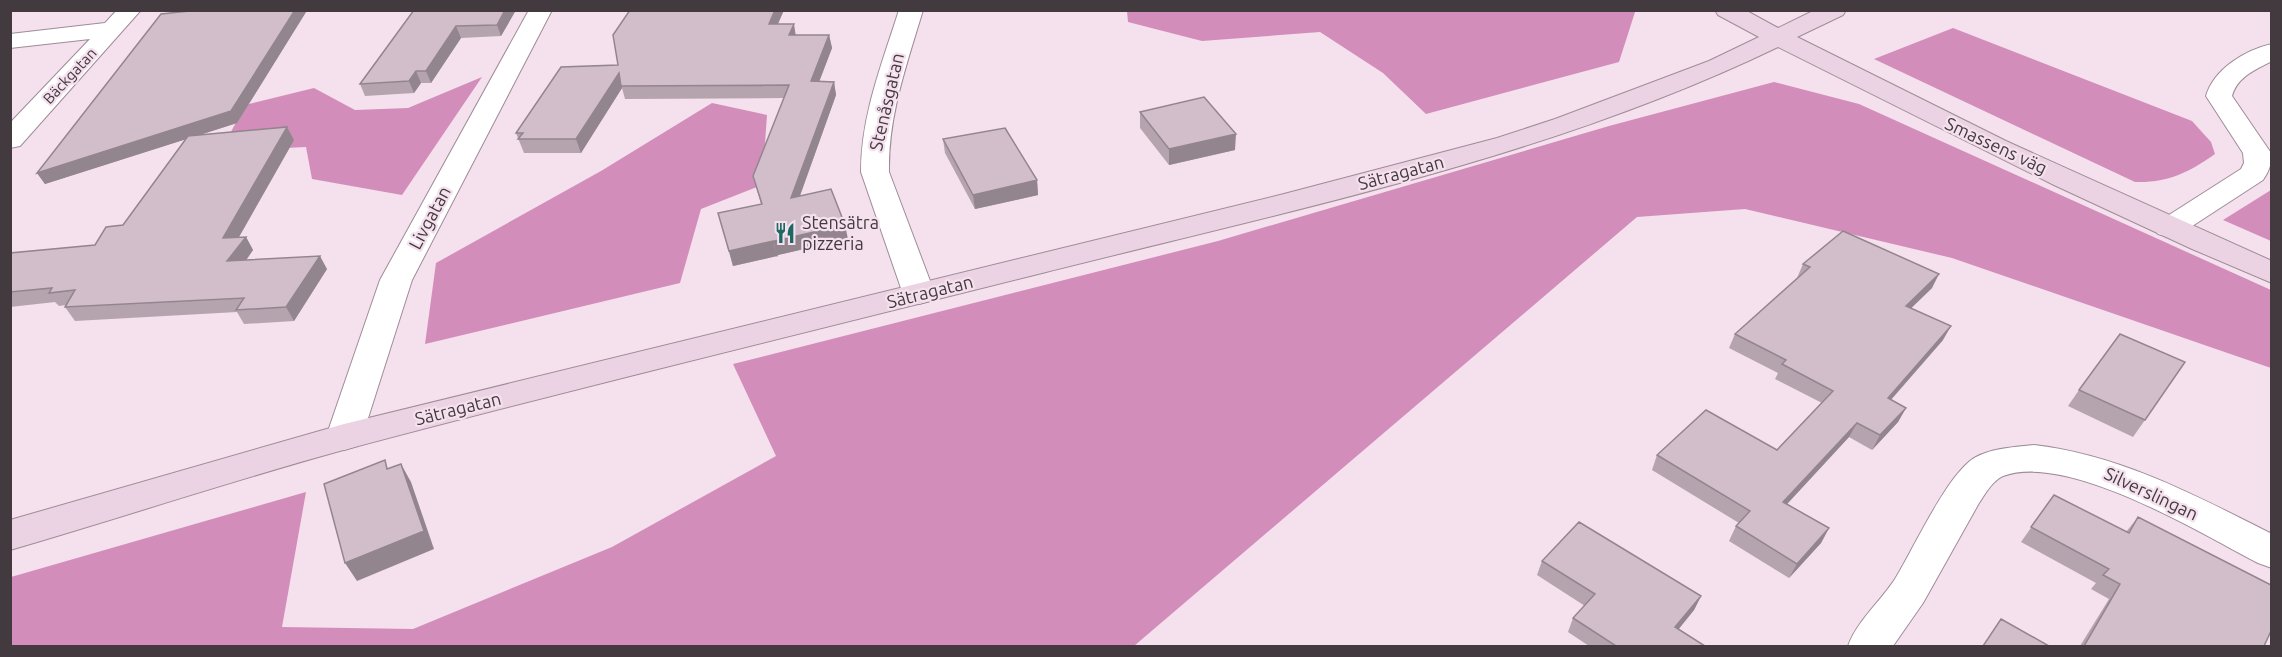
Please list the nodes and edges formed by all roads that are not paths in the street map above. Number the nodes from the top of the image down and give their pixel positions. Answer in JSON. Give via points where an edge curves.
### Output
{"nodes":[{"id":1,"x":541,"y":10,"type":"edge"},
{"id":2,"x":911,"y":10,"type":"edge"},
{"id":3,"x":1726,"y":10,"type":"edge"},
{"id":4,"x":1835,"y":10,"type":"edge"},
{"id":5,"x":122,"y":20,"type":"edge"},
{"id":6,"x":1776,"y":37,"type":"junction"},
{"id":7,"x":10,"y":41,"type":"edge"},
{"id":8,"x":2271,"y":51,"type":"edge"},
{"id":9,"x":10,"y":140,"type":"edge"},
{"id":10,"x":2169,"y":228,"type":"junction"},
{"id":11,"x":2271,"y":273,"type":"edge"},
{"id":12,"x":919,"y":294,"type":"junction"},
{"id":13,"x":344,"y":437,"type":"junction"},
{"id":14,"x":10,"y":535,"type":"edge"},
{"id":15,"x":2271,"y":552,"type":"edge"},
{"id":16,"x":1869,"y":646,"type":"edge"}],
"edges":[{"from":1,"to":13,"type":"street","name":"Livgatan","via":[[396,280]]},
{"from":2,"to":12,"type":"street","name":"Stenåsgatan","via":[[873,151],[875,172]]},
{"from":3,"to":6,"type":"street","name":"Smassens väg"},
{"from":4,"to":6,"type":"street","name":"Sätragatan"},
{"from":5,"to":7,"type":"street"},
{"from":5,"to":9,"type":"street","name":"Bäckgatan"},
{"from":6,"to":10,"type":"street","name":"Smassens väg"},
{"from":6,"to":12,"type":"street","name":"Sätragatan","via":[[1718,66],[1507,144]]},
{"from":8,"to":10,"type":"street","via":[[2229,76],[2220,86],[2219,96],[2257,153],[2253,174]]},
{"from":10,"to":11,"type":"street","name":"Smassens väg"},
{"from":12,"to":13,"type":"street","name":"Sätragatan"},
{"from":13,"to":14,"type":"street","name":"Sätragatan"},
{"from":15,"to":16,"type":"street","name":"Silverslingan","via":[[2130,481],[2090,467],[2016,459],[1989,466],[1970,487],[1908,593]]}]}
